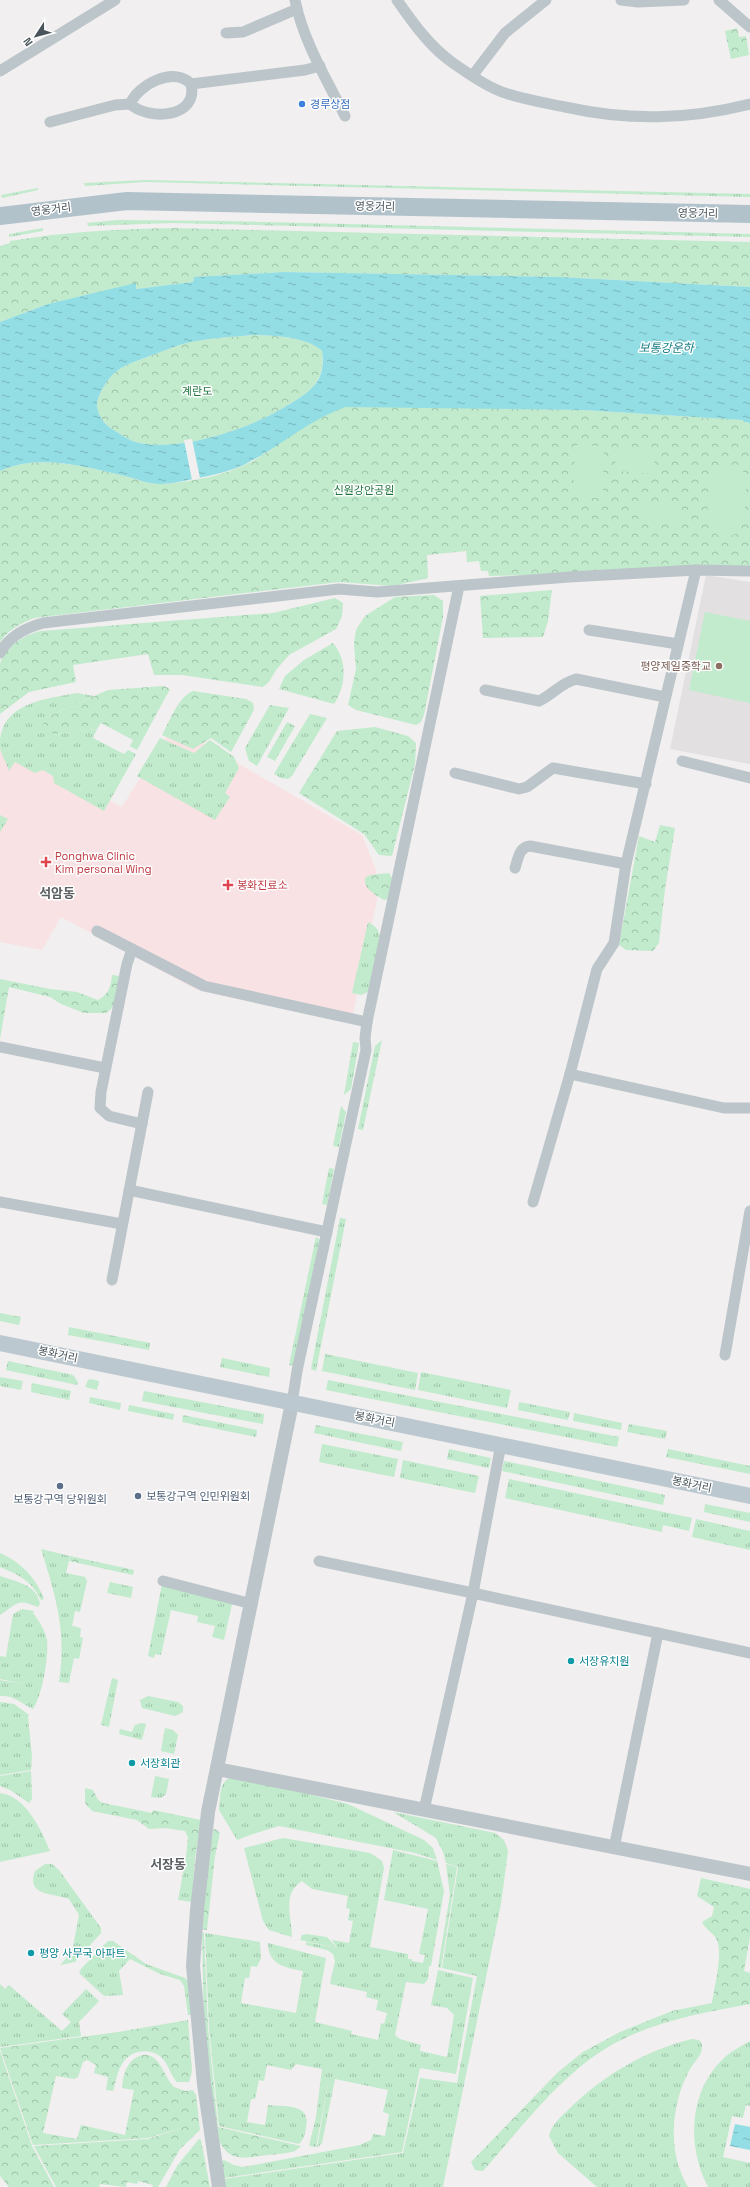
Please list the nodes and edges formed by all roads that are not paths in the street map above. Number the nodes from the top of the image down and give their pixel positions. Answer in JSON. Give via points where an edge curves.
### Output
{"nodes":[{"id":1,"x":115,"y":0,"type":"edge"},
{"id":2,"x":397,"y":0,"type":"edge"},
{"id":3,"x":546,"y":0,"type":"edge"},
{"id":4,"x":621,"y":0,"type":"edge"},
{"id":5,"x":684,"y":0,"type":"edge"},
{"id":6,"x":720,"y":0,"type":"edge"},
{"id":7,"x":296,"y":4,"type":"edge"},
{"id":8,"x":750,"y":27,"type":"edge"},
{"id":9,"x":226,"y":33,"type":"dead end"},
{"id":10,"x":320,"y":66,"type":"junction"},
{"id":11,"x":0,"y":72,"type":"edge"},
{"id":12,"x":473,"y":75,"type":"junction"},
{"id":13,"x":191,"y":84,"type":"junction"},
{"id":14,"x":130,"y":104,"type":"junction"},
{"id":15,"x":750,"y":104,"type":"edge"},
{"id":16,"x":345,"y":116,"type":"dead end"},
{"id":17,"x":50,"y":122,"type":"dead end"},
{"id":18,"x":750,"y":214,"type":"edge"},
{"id":19,"x":0,"y":216,"type":"edge"},
{"id":20,"x":696,"y":570,"type":"junction"},
{"id":21,"x":750,"y":571,"type":"edge"},
{"id":22,"x":459,"y":586,"type":"junction"},
{"id":23,"x":589,"y":630,"type":"dead end"},
{"id":24,"x":678,"y":644,"type":"junction"},
{"id":25,"x":0,"y":653,"type":"edge"},
{"id":26,"x":485,"y":690,"type":"dead end"},
{"id":27,"x":665,"y":698,"type":"junction"},
{"id":28,"x":682,"y":761,"type":"dead end"},
{"id":29,"x":455,"y":773,"type":"dead end"},
{"id":30,"x":750,"y":778,"type":"edge"},
{"id":31,"x":646,"y":784,"type":"junction"},
{"id":32,"x":626,"y":864,"type":"junction"},
{"id":33,"x":515,"y":868,"type":"dead end"},
{"id":34,"x":97,"y":931,"type":"dead end"},
{"id":35,"x":132,"y":949,"type":"junction"},
{"id":36,"x":367,"y":1022,"type":"junction"},
{"id":37,"x":0,"y":1047,"type":"edge"},
{"id":38,"x":106,"y":1068,"type":"junction"},
{"id":39,"x":570,"y":1074,"type":"junction"},
{"id":40,"x":148,"y":1092,"type":"dead end"},
{"id":41,"x":750,"y":1108,"type":"edge"},
{"id":42,"x":142,"y":1124,"type":"junction"},
{"id":43,"x":129,"y":1190,"type":"junction"},
{"id":44,"x":0,"y":1202,"type":"edge"},
{"id":45,"x":533,"y":1202,"type":"dead end"},
{"id":46,"x":750,"y":1211,"type":"edge"},
{"id":47,"x":122,"y":1224,"type":"junction"},
{"id":48,"x":327,"y":1232,"type":"junction"},
{"id":49,"x":112,"y":1280,"type":"dead end"},
{"id":50,"x":0,"y":1343,"type":"edge"},
{"id":51,"x":725,"y":1355,"type":"dead end"},
{"id":52,"x":292,"y":1403,"type":"junction"},
{"id":53,"x":501,"y":1444,"type":"junction"},
{"id":54,"x":750,"y":1496,"type":"edge"},
{"id":55,"x":319,"y":1561,"type":"dead end"},
{"id":56,"x":163,"y":1580,"type":"dead end"},
{"id":57,"x":473,"y":1592,"type":"junction"},
{"id":58,"x":252,"y":1604,"type":"junction"},
{"id":59,"x":658,"y":1633,"type":"junction"},
{"id":60,"x":750,"y":1653,"type":"edge"},
{"id":61,"x":217,"y":1768,"type":"junction"},
{"id":62,"x":424,"y":1810,"type":"junction"},
{"id":63,"x":614,"y":1848,"type":"junction"},
{"id":64,"x":750,"y":1874,"type":"edge"},
{"id":65,"x":219,"y":2187,"type":"edge"}],
"edges":[{"from":1,"to":11,"type":"street"},
{"from":2,"to":12,"type":"street","via":[[431,44],[452,63]]},
{"from":3,"to":12,"type":"street","via":[[505,33]]},
{"from":4,"to":5,"type":"street"},
{"from":6,"to":8,"type":"street"},
{"from":7,"to":9,"type":"street","via":[[243,32]]},
{"from":7,"to":10,"type":"street"},
{"from":10,"to":13,"type":"street"},
{"from":10,"to":16,"type":"street"},
{"from":12,"to":15,"type":"street","via":[[507,94],[614,116],[671,117]]},
{"from":13,"to":14,"type":"street","via":[[185,77],[174,75],[163,78],[133,96]]},
{"from":13,"to":14,"type":"street","via":[[191,100],[176,112],[151,114]]},
{"from":14,"to":17,"type":"street","via":[[115,105]]},
{"from":18,"to":19,"type":"main road","name":"영웅거리","via":[[127,201]]},
{"from":20,"to":21,"type":"street"},
{"from":20,"to":22,"type":"street","via":[[562,577]]},
{"from":20,"to":24,"type":"street"},
{"from":22,"to":25,"type":"street","via":[[377,592],[339,589],[64,619],[28,628],[16,635]]},
{"from":22,"to":36,"type":"street"},
{"from":23,"to":24,"type":"street"},
{"from":24,"to":27,"type":"street"},
{"from":26,"to":27,"type":"street","via":[[539,702],[550,696],[563,682],[576,679]]},
{"from":27,"to":31,"type":"street"},
{"from":28,"to":30,"type":"street"},
{"from":29,"to":31,"type":"street","via":[[519,788],[527,787],[553,768]]},
{"from":31,"to":32,"type":"street"},
{"from":32,"to":33,"type":"street","via":[[524,846]]},
{"from":32,"to":39,"type":"street","via":[[614,943],[597,969]]},
{"from":34,"to":35,"type":"street"},
{"from":35,"to":36,"type":"street","via":[[204,986]]},
{"from":35,"to":38,"type":"street"},
{"from":36,"to":48,"type":"street","via":[[366,1050]]},
{"from":37,"to":38,"type":"street"},
{"from":38,"to":42,"type":"street","via":[[100,1108],[109,1116]]},
{"from":39,"to":41,"type":"street","via":[[724,1108]]},
{"from":39,"to":45,"type":"street"},
{"from":40,"to":42,"type":"street"},
{"from":42,"to":43,"type":"street"},
{"from":43,"to":47,"type":"street"},
{"from":43,"to":48,"type":"street"},
{"from":44,"to":47,"type":"street"},
{"from":46,"to":51,"type":"street"},
{"from":47,"to":49,"type":"street"},
{"from":48,"to":52,"type":"street"},
{"from":50,"to":52,"type":"main road","name":"봉화거리"},
{"from":52,"to":53,"type":"main road","name":"봉화거리"},
{"from":52,"to":58,"type":"street"},
{"from":53,"to":54,"type":"main road","name":"봉화거리"},
{"from":53,"to":57,"type":"street"},
{"from":55,"to":57,"type":"street"},
{"from":56,"to":58,"type":"street"},
{"from":57,"to":59,"type":"street"},
{"from":57,"to":62,"type":"street"},
{"from":58,"to":61,"type":"street"},
{"from":59,"to":60,"type":"street"},
{"from":59,"to":63,"type":"street"},
{"from":61,"to":62,"type":"street"},
{"from":61,"to":65,"type":"street","via":[[208,1812],[193,1966],[204,2084]]},
{"from":62,"to":63,"type":"street"},
{"from":63,"to":64,"type":"street"}]}
